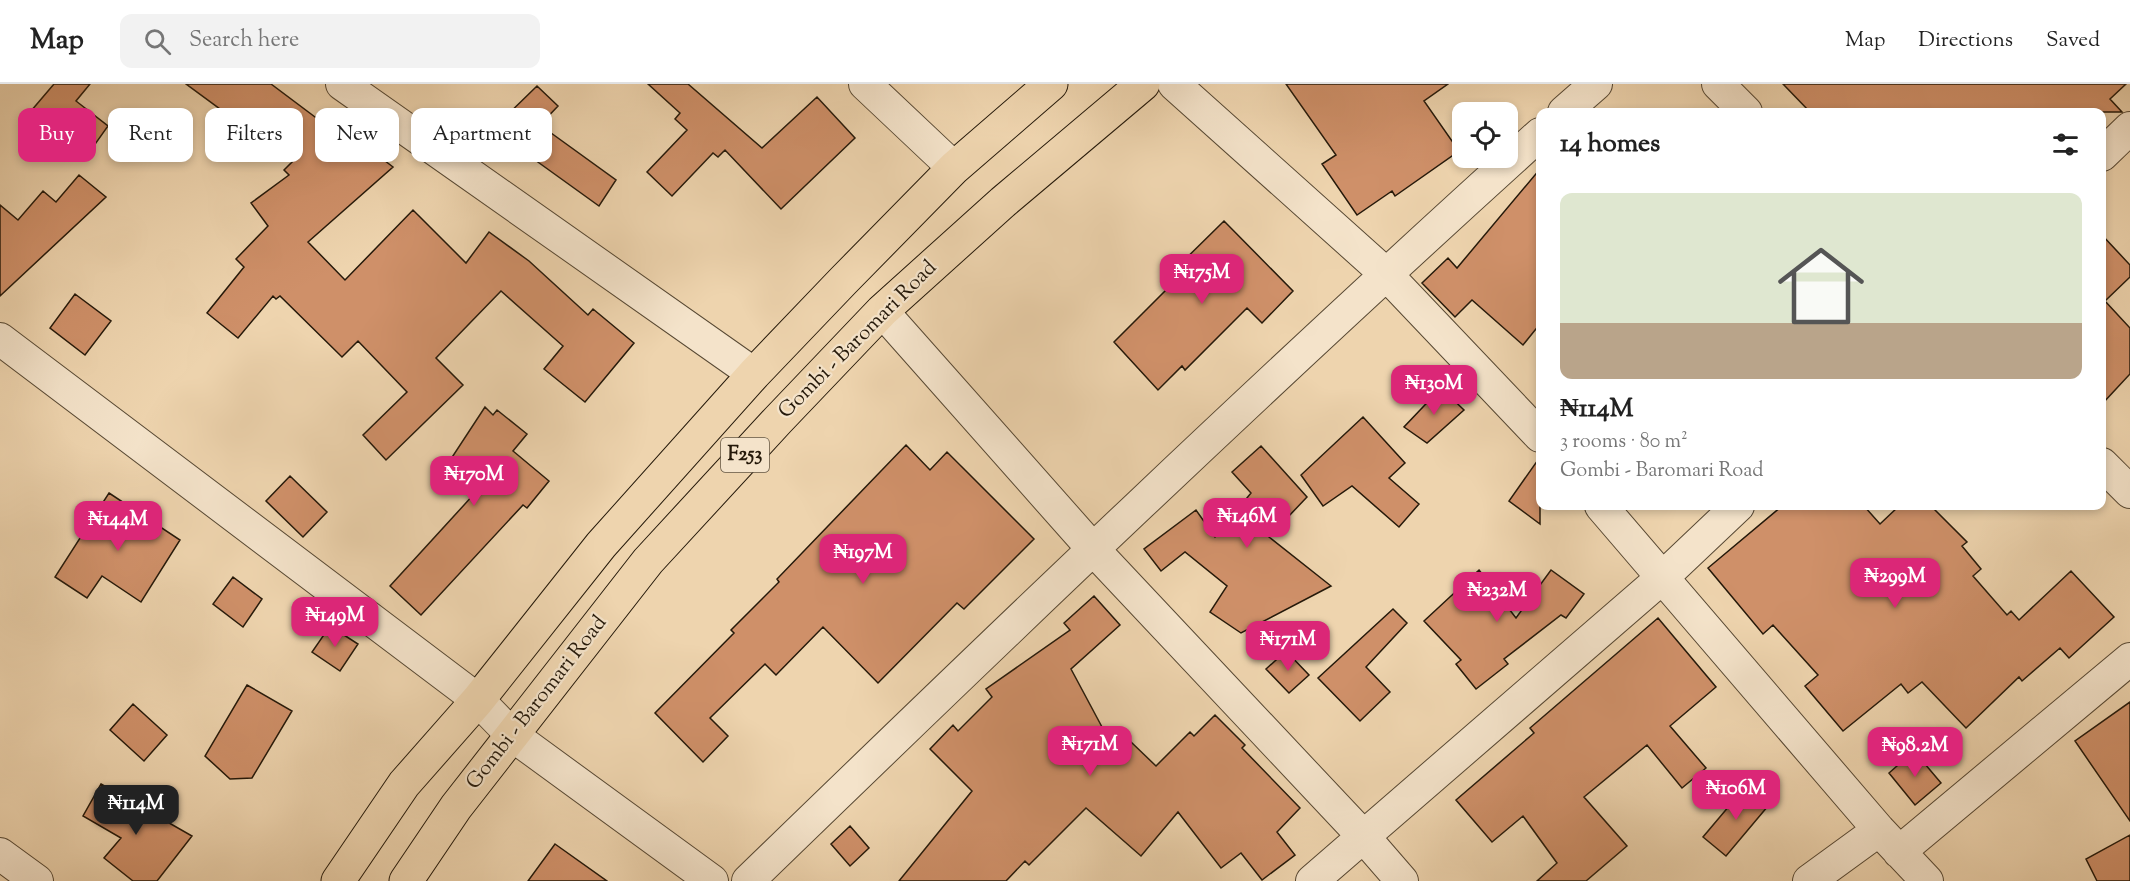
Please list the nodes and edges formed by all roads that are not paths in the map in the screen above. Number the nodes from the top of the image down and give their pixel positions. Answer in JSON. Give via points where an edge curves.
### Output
{"nodes":[{"id":1,"x":342,"y":84,"type":"edge"},
{"id":2,"x":866,"y":84,"type":"edge"},
{"id":3,"x":1051,"y":84,"type":"edge"},
{"id":4,"x":1143,"y":84,"type":"edge"},
{"id":5,"x":1174,"y":84,"type":"edge"},
{"id":6,"x":1596,"y":84,"type":"edge"},
{"id":7,"x":1718,"y":84,"type":"edge"},
{"id":8,"x":1569,"y":108,"type":"edge"},
{"id":9,"x":1742,"y":108,"type":"edge"},
{"id":10,"x":2130,"y":128,"type":"edge"},
{"id":11,"x":1536,"y":138,"type":"edge"},
{"id":12,"x":2106,"y":151,"type":"edge"},
{"id":13,"x":954,"y":168,"type":"junction"},
{"id":14,"x":1386,"y":273,"type":"junction"},
{"id":15,"x":882,"y":311,"type":"junction"},
{"id":16,"x":0,"y":339,"type":"edge"},
{"id":17,"x":754,"y":374,"type":"junction"},
{"id":18,"x":1536,"y":432,"type":"edge"},
{"id":19,"x":2106,"y":468,"type":"edge"},
{"id":20,"x":2130,"y":492,"type":"edge"},
{"id":21,"x":1604,"y":510,"type":"edge"},
{"id":22,"x":1734,"y":510,"type":"edge"},
{"id":23,"x":1092,"y":548,"type":"junction"},
{"id":24,"x":1663,"y":577,"type":"junction"},
{"id":25,"x":2130,"y":659,"type":"edge"},
{"id":26,"x":478,"y":700,"type":"junction"},
{"id":27,"x":512,"y":735,"type":"junction"},
{"id":28,"x":1363,"y":836,"type":"junction"},
{"id":29,"x":1889,"y":841,"type":"junction"},
{"id":30,"x":0,"y":854,"type":"edge"},
{"id":31,"x":37,"y":881,"type":"edge"},
{"id":32,"x":339,"y":881,"type":"edge"},
{"id":33,"x":406,"y":881,"type":"edge"},
{"id":34,"x":712,"y":881,"type":"edge"},
{"id":35,"x":748,"y":881,"type":"edge"},
{"id":36,"x":1312,"y":881,"type":"edge"},
{"id":37,"x":1402,"y":881,"type":"edge"},
{"id":38,"x":1809,"y":881,"type":"edge"},
{"id":39,"x":1927,"y":881,"type":"edge"}],
"edges":[{"from":1,"to":17,"type":"street"},
{"from":2,"to":13,"type":"street"},
{"from":3,"to":13,"type":"main road","number":"F253"},
{"from":4,"to":15,"type":"main road","name":"Gombi - Baromari Road","number":"F253"},
{"from":5,"to":14,"type":"street"},
{"from":6,"to":8,"type":"street"},
{"from":7,"to":9,"type":"street"},
{"from":10,"to":12,"type":"street"},
{"from":11,"to":14,"type":"street"},
{"from":13,"to":17,"type":"main road","number":"F253"},
{"from":14,"to":18,"type":"street"},
{"from":14,"to":23,"type":"street"},
{"from":15,"to":23,"type":"street"},
{"from":15,"to":27,"type":"main road","name":"Gombi - Baromari Road","number":"F253","via":[[648,561]]},
{"from":16,"to":26,"type":"street"},
{"from":17,"to":26,"type":"main road","number":"F253","via":[[601,545]]},
{"from":19,"to":20,"type":"street"},
{"from":21,"to":24,"type":"street"},
{"from":22,"to":24,"type":"street"},
{"from":23,"to":28,"type":"street"},
{"from":23,"to":35,"type":"street"},
{"from":24,"to":28,"type":"street"},
{"from":24,"to":29,"type":"street"},
{"from":25,"to":29,"type":"street"},
{"from":26,"to":27,"type":"street"},
{"from":26,"to":32,"type":"main road","number":"F253","via":[[404,784]]},
{"from":27,"to":33,"type":"main road","name":"Gombi - Baromari Road","number":"F253","via":[[456,807]]},
{"from":27,"to":34,"type":"street"},
{"from":28,"to":36,"type":"street"},
{"from":28,"to":37,"type":"street"},
{"from":29,"to":38,"type":"street"},
{"from":29,"to":39,"type":"street"},
{"from":30,"to":31,"type":"street"}]}
